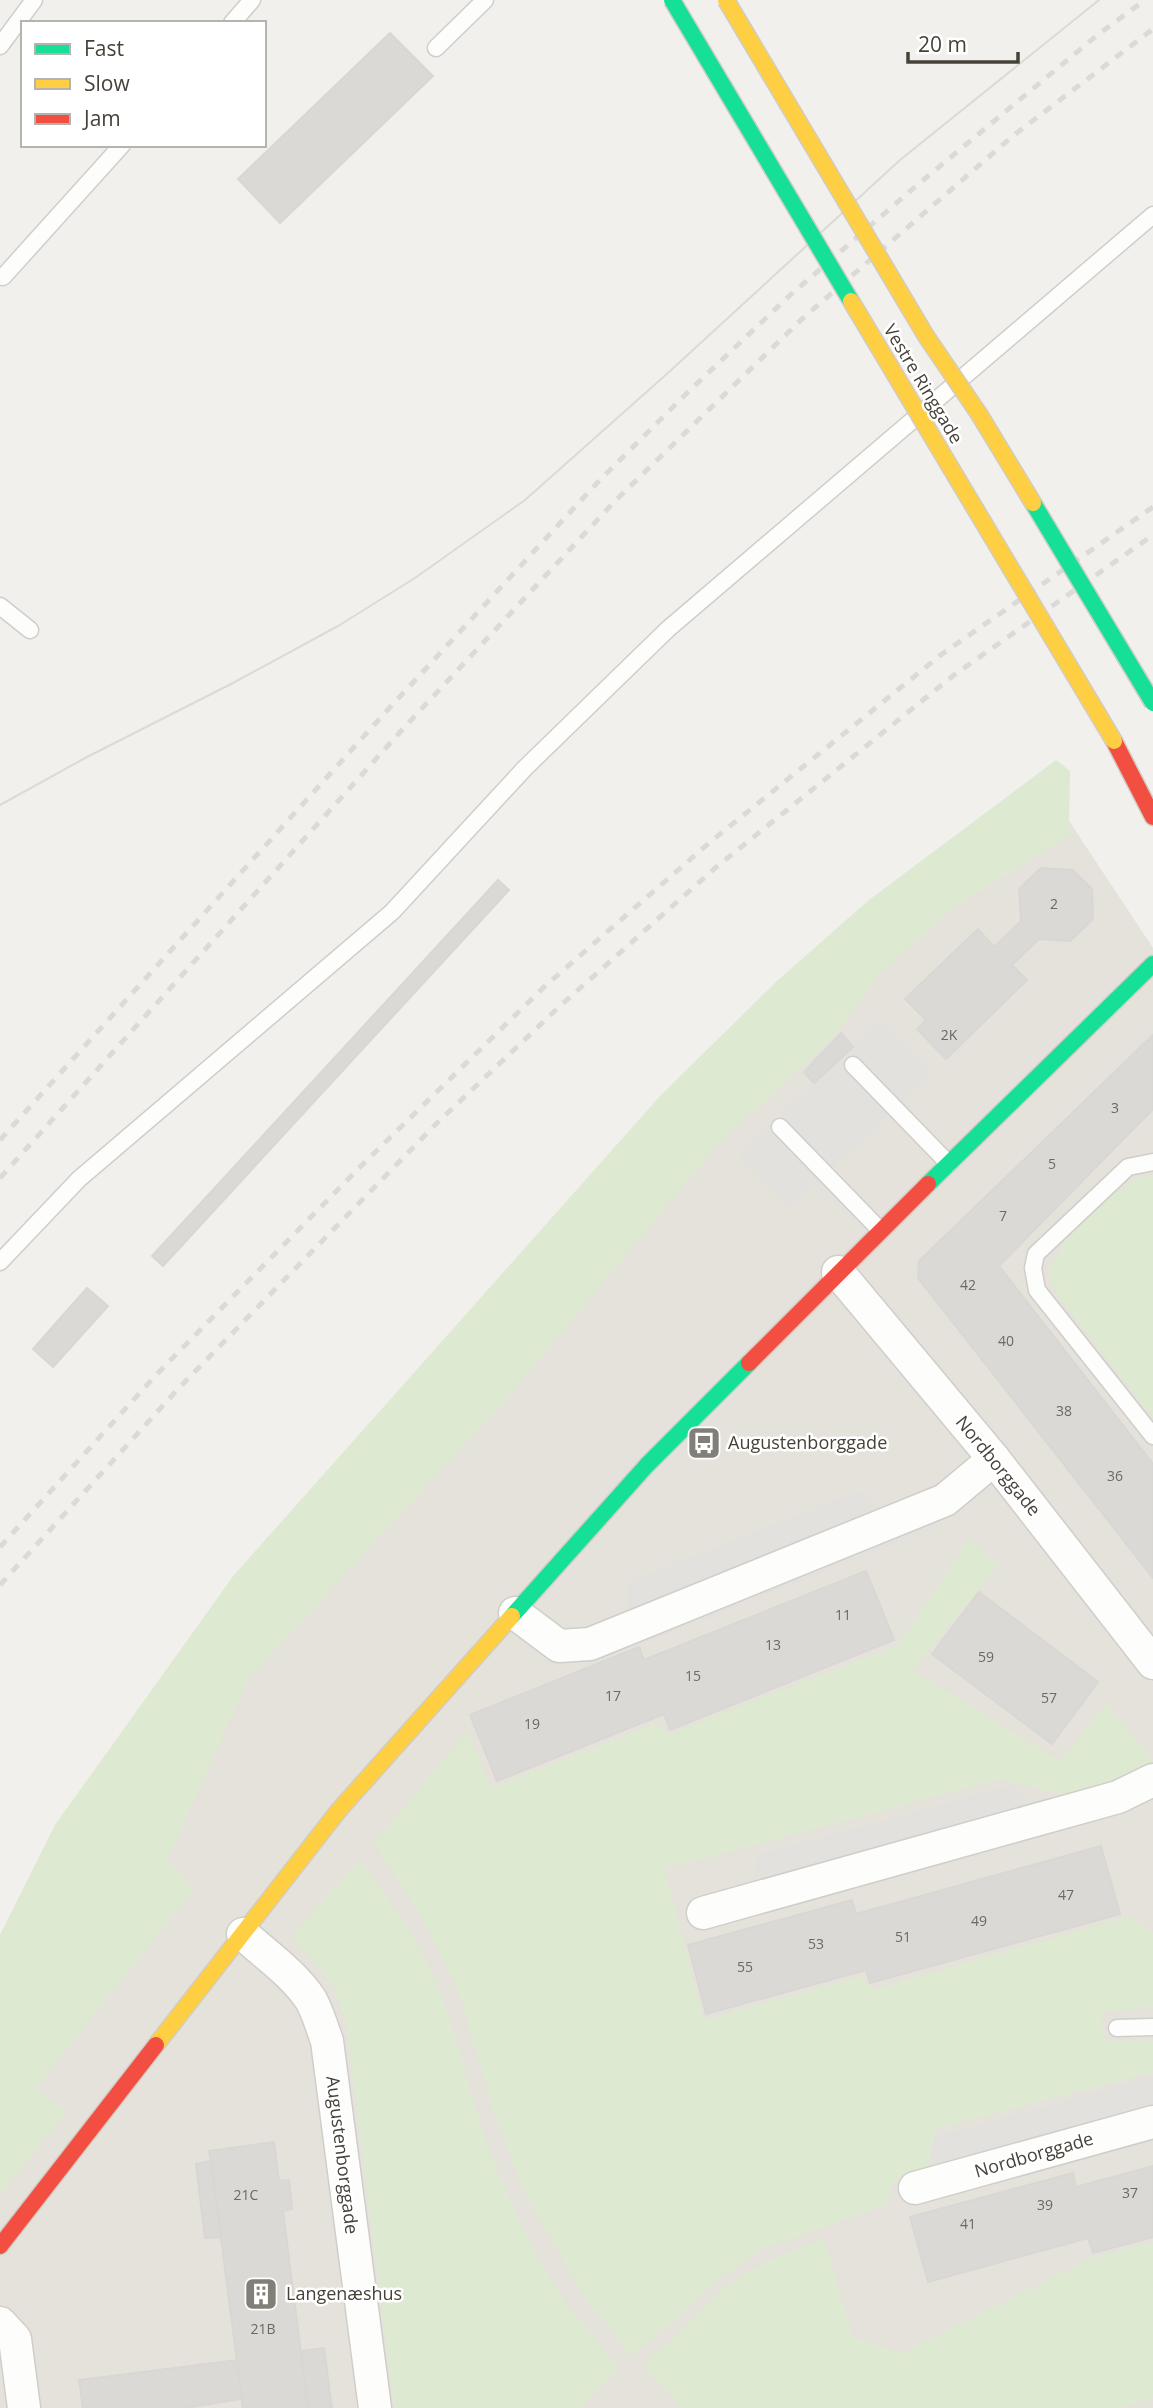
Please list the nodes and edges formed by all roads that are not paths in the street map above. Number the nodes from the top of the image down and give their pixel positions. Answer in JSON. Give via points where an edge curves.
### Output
{"nodes":[{"id":1,"x":34,"y":0,"type":"edge"},
{"id":2,"x":252,"y":0,"type":"edge"},
{"id":3,"x":485,"y":0,"type":"edge"},
{"id":4,"x":672,"y":0,"type":"edge"},
{"id":5,"x":726,"y":0,"type":"edge"},
{"id":6,"x":234,"y":21,"type":"edge"},
{"id":7,"x":0,"y":46,"type":"edge"},
{"id":8,"x":436,"y":48,"type":"dead end"},
{"id":9,"x":120,"y":147,"type":"edge"},
{"id":10,"x":1153,"y":215,"type":"edge"},
{"id":11,"x":3,"y":277,"type":"dead end"},
{"id":12,"x":0,"y":606,"type":"edge"},
{"id":13,"x":30,"y":630,"type":"dead end"},
{"id":14,"x":1153,"y":704,"type":"edge"},
{"id":15,"x":1153,"y":817,"type":"edge"},
{"id":16,"x":1153,"y":964,"type":"edge"},
{"id":17,"x":853,"y":1065,"type":"dead end"},
{"id":18,"x":780,"y":1127,"type":"dead end"},
{"id":19,"x":1153,"y":1162,"type":"edge"},
{"id":20,"x":949,"y":1164,"type":"junction"},
{"id":21,"x":880,"y":1230,"type":"junction"},
{"id":22,"x":0,"y":1262,"type":"edge"},
{"id":23,"x":838,"y":1272,"type":"junction"},
{"id":24,"x":1153,"y":1436,"type":"edge"},
{"id":25,"x":994,"y":1459,"type":"junction"},
{"id":26,"x":514,"y":1613,"type":"junction"},
{"id":27,"x":1153,"y":1663,"type":"edge"},
{"id":28,"x":1153,"y":1780,"type":"edge"},
{"id":29,"x":703,"y":1913,"type":"dead end"},
{"id":30,"x":243,"y":1934,"type":"junction"},
{"id":31,"x":1153,"y":2027,"type":"edge"},
{"id":32,"x":1117,"y":2028,"type":"dead end"},
{"id":33,"x":1153,"y":2122,"type":"edge"},
{"id":34,"x":915,"y":2188,"type":"dead end"},
{"id":35,"x":0,"y":2246,"type":"edge"},
{"id":36,"x":0,"y":2323,"type":"edge"},
{"id":37,"x":24,"y":2408,"type":"edge"},
{"id":38,"x":375,"y":2408,"type":"edge"}],
"edges":[{"from":1,"to":7,"type":"lane"},
{"from":2,"to":6,"type":"lane"},
{"from":3,"to":8,"type":"lane"},
{"from":4,"to":15,"type":"main road","name":"Vestre Ringgade","bridge":true,"via":[[1114,741]]},
{"from":5,"to":14,"type":"main road","name":"Vestre Ringgade","bridge":true},
{"from":9,"to":11,"type":"lane"},
{"from":10,"to":22,"type":"lane","via":[[668,629],[525,768],[392,912],[79,1179]]},
{"from":12,"to":13,"type":"lane"},
{"from":16,"to":20,"type":"main road"},
{"from":17,"to":20,"type":"lane"},
{"from":18,"to":21,"type":"lane"},
{"from":19,"to":24,"type":"lane","via":[[1128,1167],[1036,1254],[1033,1268],[1037,1290]]},
{"from":20,"to":21,"type":"main road"},
{"from":21,"to":23,"type":"main road"},
{"from":23,"to":25,"type":"street","name":"Nordborggade"},
{"from":23,"to":26,"type":"main road","via":[[648,1465]]},
{"from":25,"to":26,"type":"street","via":[[945,1500],[590,1644],[559,1646]]},
{"from":25,"to":27,"type":"street","name":"Nordborggade"},
{"from":26,"to":30,"type":"main road","via":[[339,1810]]},
{"from":28,"to":29,"type":"street","via":[[1118,1797]]},
{"from":30,"to":35,"type":"main road"},
{"from":30,"to":38,"type":"street","name":"Augustenborggade","via":[[310,1999],[327,2041]]},
{"from":31,"to":32,"type":"lane"},
{"from":33,"to":34,"type":"street","name":"Nordborggade"},
{"from":36,"to":37,"type":"street","via":[[15,2339]]}]}
